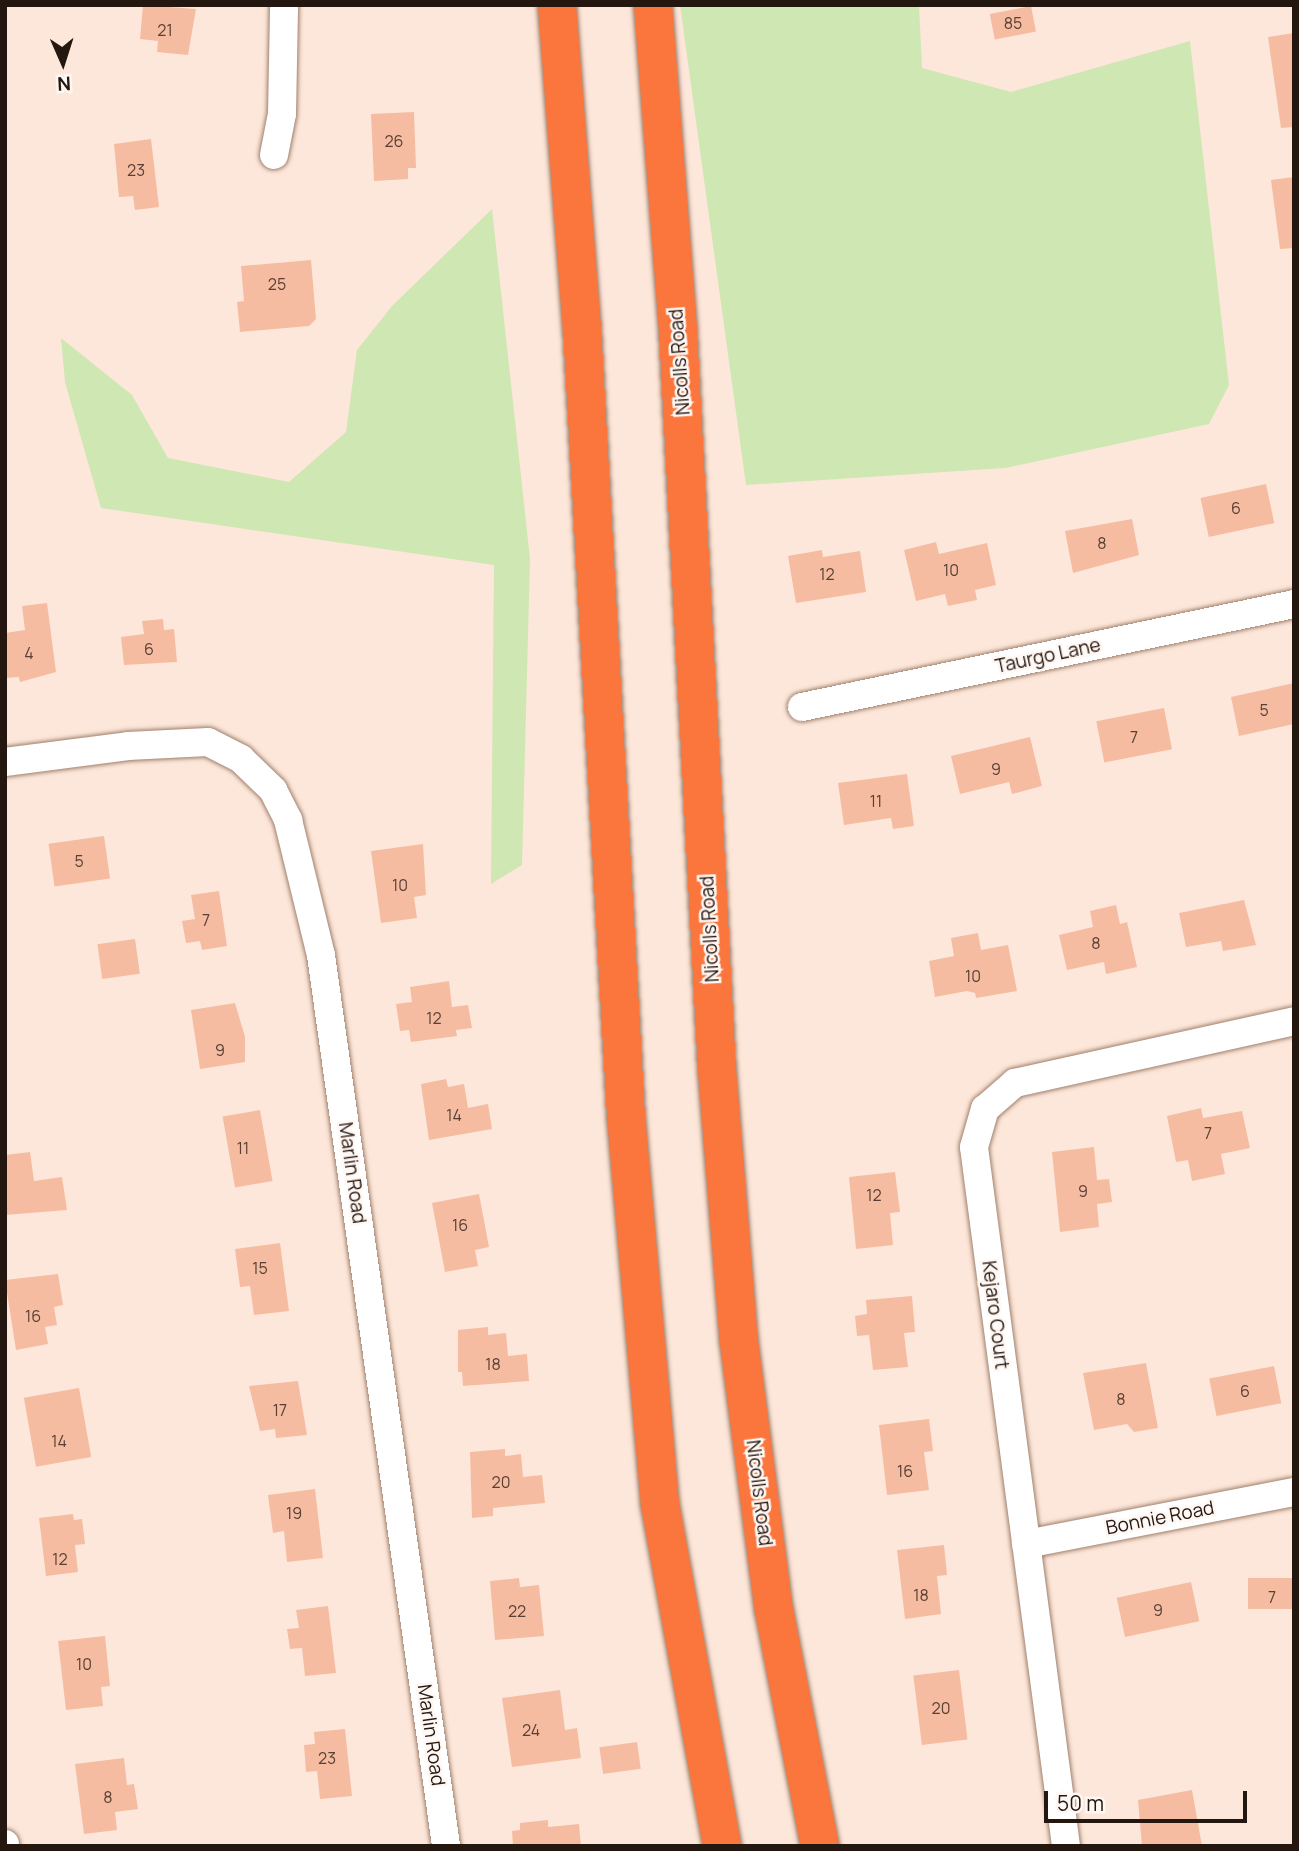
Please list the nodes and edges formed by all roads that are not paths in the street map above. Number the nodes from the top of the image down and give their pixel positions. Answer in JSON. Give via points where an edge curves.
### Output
{"nodes":[{"id":1,"x":284,"y":5,"type":"edge"},
{"id":2,"x":557,"y":5,"type":"edge"},
{"id":3,"x":653,"y":5,"type":"edge"},
{"id":4,"x":274,"y":155,"type":"dead end"},
{"id":5,"x":1294,"y":604,"type":"edge"},
{"id":6,"x":802,"y":707,"type":"dead end"},
{"id":7,"x":5,"y":762,"type":"edge"},
{"id":8,"x":1294,"y":1021,"type":"edge"},
{"id":9,"x":1294,"y":1492,"type":"edge"},
{"id":10,"x":1026,"y":1544,"type":"junction"},
{"id":11,"x":446,"y":1846,"type":"edge"},
{"id":12,"x":722,"y":1846,"type":"edge"},
{"id":13,"x":820,"y":1846,"type":"edge"},
{"id":14,"x":1066,"y":1846,"type":"edge"}],
"edges":[{"from":1,"to":4,"type":"street","via":[[282,114]]},
{"from":2,"to":12,"type":"highway","via":[[584,354],[625,1103],[640,1282],[660,1504]]},
{"from":3,"to":13,"type":"highway","name":"Nicolls Road","via":[[680,359],[717,1070],[739,1342],[774,1610]]},
{"from":5,"to":6,"type":"street","name":"Taurgo Lane"},
{"from":7,"to":11,"type":"street","name":"Marlin Road","via":[[208,741],[241,759],[273,790],[288,820],[321,955]]},
{"from":8,"to":10,"type":"street","name":"Kejaro Court","via":[[1056,1070],[1015,1083],[985,1109],[974,1147]]},
{"from":9,"to":10,"type":"street","name":"Bonnie Road"},
{"from":10,"to":14,"type":"street","name":"Kejaro Court"}]}
